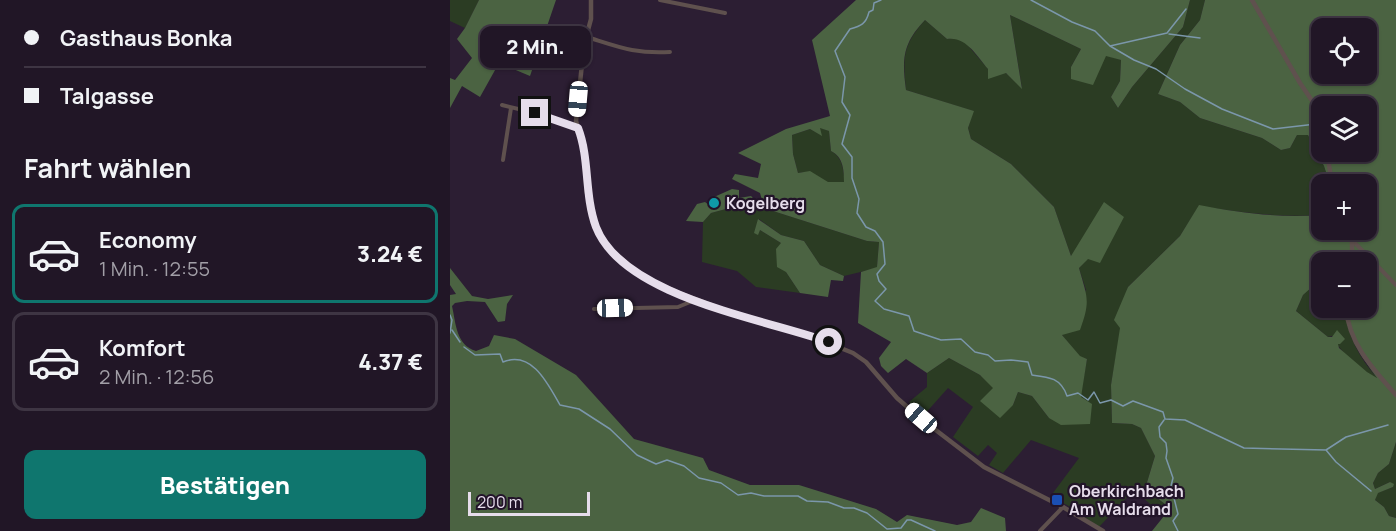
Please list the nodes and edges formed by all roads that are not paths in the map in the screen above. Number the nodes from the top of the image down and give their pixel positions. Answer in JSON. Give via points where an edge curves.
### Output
{"nodes":[{"id":1,"x":591,"y":0,"type":"edge"},
{"id":2,"x":660,"y":0,"type":"edge"},
{"id":3,"x":1252,"y":0,"type":"edge"},
{"id":4,"x":726,"y":13,"type":"dead end"},
{"id":5,"x":587,"y":37,"type":"junction"},
{"id":6,"x":670,"y":52,"type":"dead end"},
{"id":7,"x":1311,"y":101,"type":"edge"},
{"id":8,"x":502,"y":105,"type":"dead end"},
{"id":9,"x":511,"y":108,"type":"junction"},
{"id":10,"x":578,"y":128,"type":"junction"},
{"id":11,"x":503,"y":160,"type":"dead end"},
{"id":12,"x":1352,"y":240,"type":"joint"},
{"id":13,"x":1352,"y":252,"type":"edge"},
{"id":14,"x":1363,"y":252,"type":"edge"},
{"id":15,"x":1377,"y":266,"type":"edge"},
{"id":16,"x":1396,"y":285,"type":"edge"},
{"id":17,"x":695,"y":300,"type":"junction"},
{"id":18,"x":594,"y":309,"type":"dead end"},
{"id":19,"x":1347,"y":318,"type":"edge"},
{"id":20,"x":1396,"y":395,"type":"edge"},
{"id":21,"x":1063,"y":507,"type":"junction"},
{"id":22,"x":1040,"y":531,"type":"edge"},
{"id":23,"x":1103,"y":531,"type":"edge"}],
"edges":[{"from":1,"to":5,"type":"street"},
{"from":2,"to":4,"type":"street"},
{"from":3,"to":7,"type":"street"},
{"from":5,"to":6,"type":"street","via":[[628,51]]},
{"from":5,"to":10,"type":"street"},
{"from":8,"to":9,"type":"street"},
{"from":9,"to":10,"type":"street"},
{"from":9,"to":11,"type":"street"},
{"from":10,"to":17,"type":"street","via":[[587,193],[606,244],[642,276]]},
{"from":12,"to":13,"type":"street"},
{"from":12,"to":14,"type":"street"},
{"from":15,"to":16,"type":"street"},
{"from":17,"to":18,"type":"street","via":[[678,306]]},
{"from":17,"to":21,"type":"street","via":[[853,353],[870,365],[912,411],[984,467]]},
{"from":19,"to":20,"type":"street","via":[[1358,348]]},
{"from":21,"to":22,"type":"street"},
{"from":21,"to":23,"type":"street"}]}
